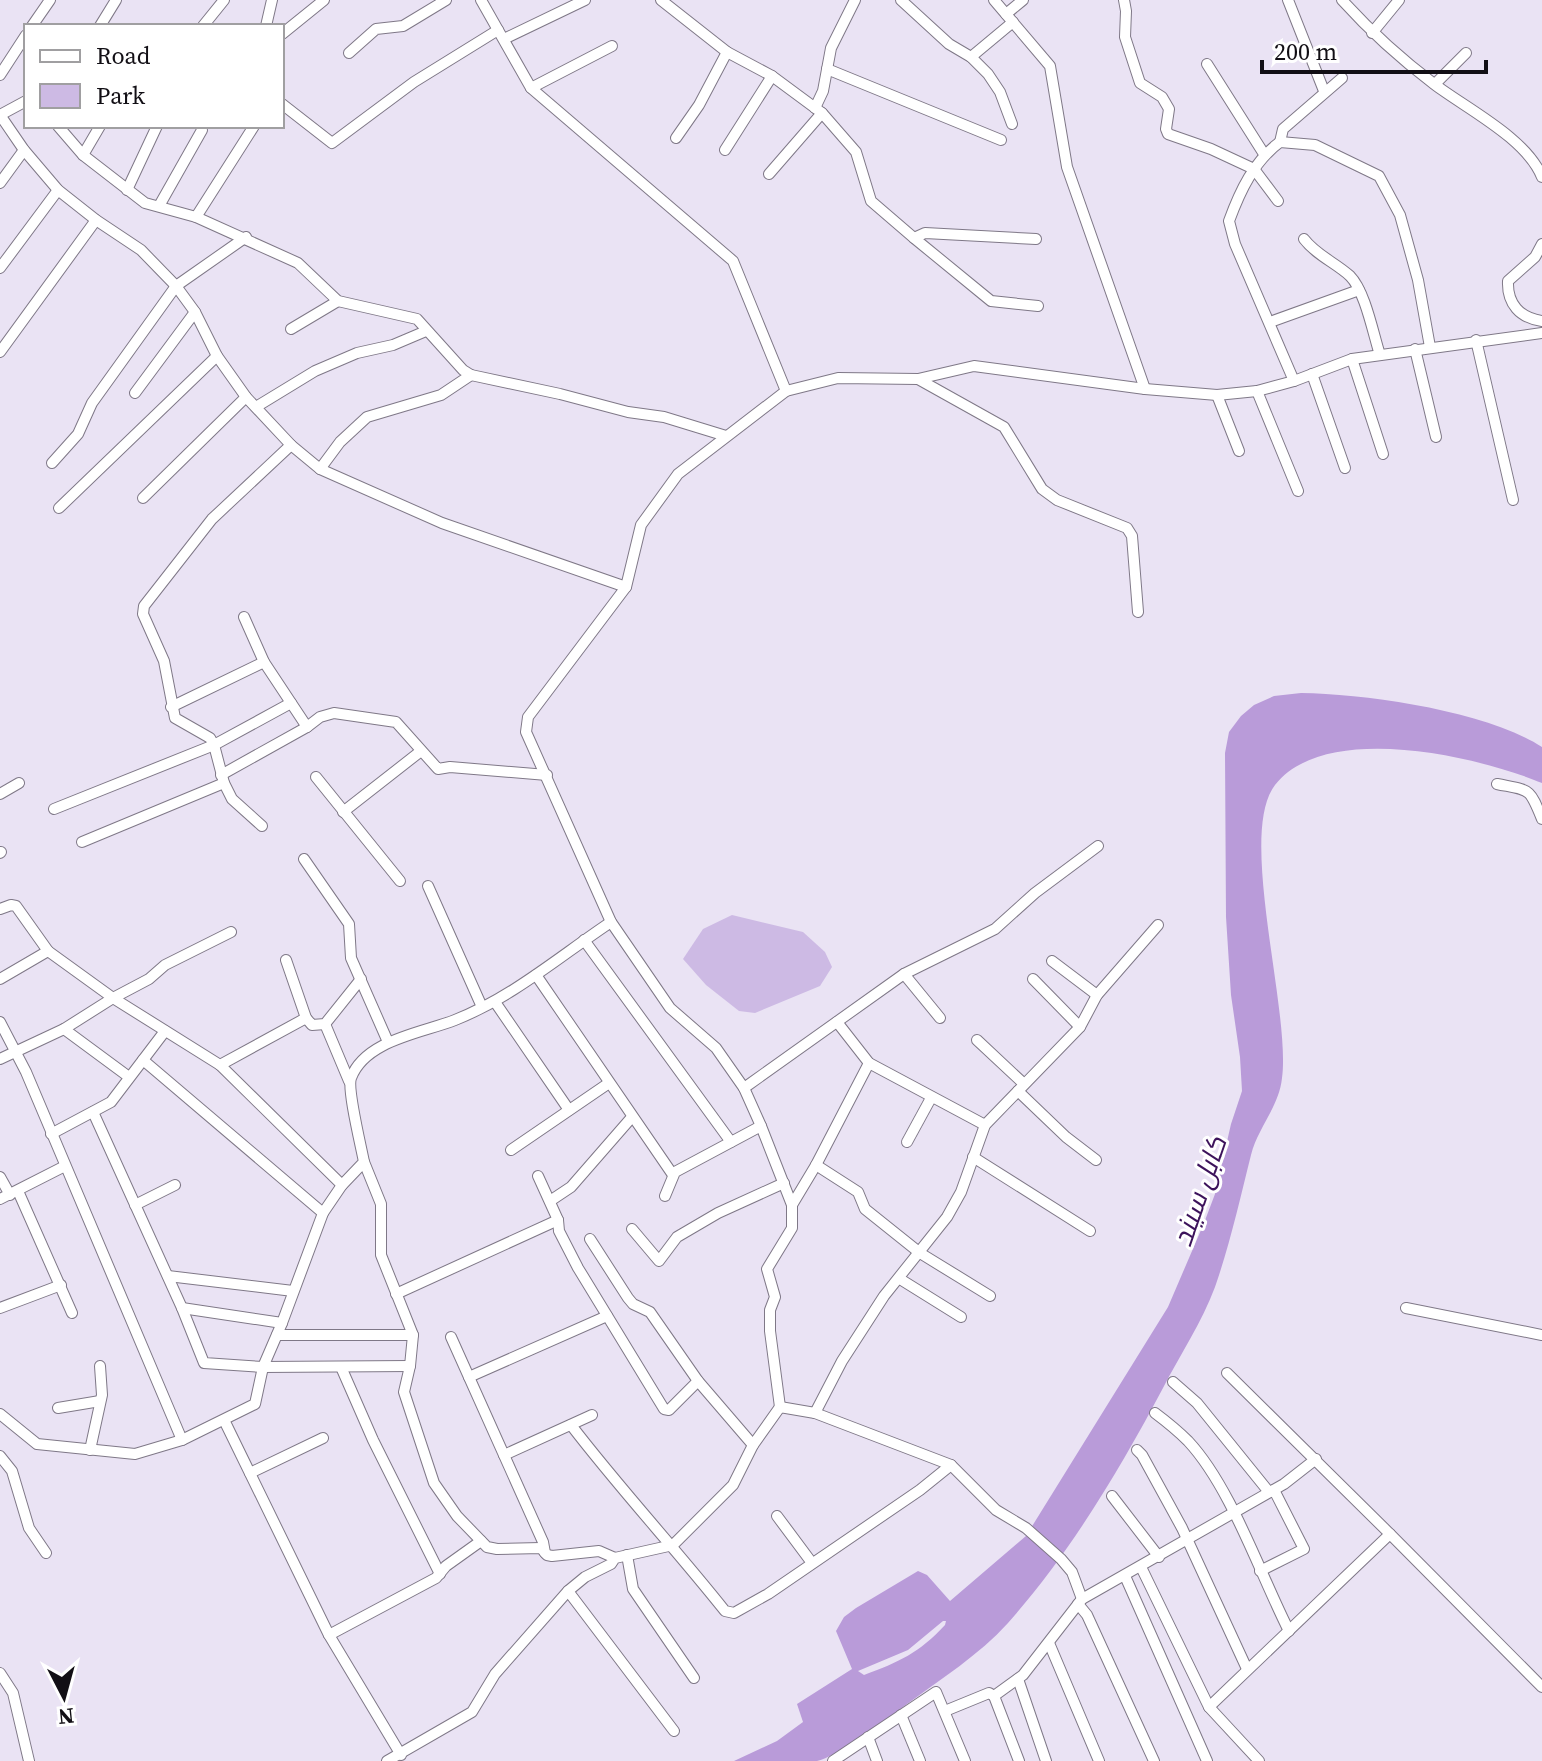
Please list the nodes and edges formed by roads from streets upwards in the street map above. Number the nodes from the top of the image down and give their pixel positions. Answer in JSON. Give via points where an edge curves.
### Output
{"nodes":[{"id":1,"x":50,"y":0,"type":"edge"},
{"id":2,"x":116,"y":0,"type":"edge"},
{"id":3,"x":224,"y":0,"type":"edge"},
{"id":4,"x":272,"y":0,"type":"edge"},
{"id":5,"x":324,"y":0,"type":"edge"},
{"id":6,"x":446,"y":0,"type":"edge"},
{"id":7,"x":481,"y":0,"type":"edge"},
{"id":8,"x":585,"y":0,"type":"edge"},
{"id":9,"x":661,"y":0,"type":"edge"},
{"id":10,"x":855,"y":0,"type":"edge"},
{"id":11,"x":901,"y":0,"type":"edge"},
{"id":12,"x":994,"y":0,"type":"edge"},
{"id":13,"x":1023,"y":0,"type":"edge"},
{"id":14,"x":1124,"y":0,"type":"edge"},
{"id":15,"x":1288,"y":0,"type":"edge"},
{"id":16,"x":1342,"y":0,"type":"edge"},
{"id":17,"x":1399,"y":0,"type":"edge"},
{"id":18,"x":1010,"y":18,"type":"junction"},
{"id":19,"x":33,"y":24,"type":"edge"},
{"id":20,"x":101,"y":24,"type":"edge"},
{"id":21,"x":205,"y":24,"type":"edge"},
{"id":22,"x":266,"y":24,"type":"edge"},
{"id":23,"x":284,"y":32,"type":"edge"},
{"id":24,"x":1372,"y":33,"type":"junction"},
{"id":25,"x":501,"y":34,"type":"junction"},
{"id":26,"x":24,"y":38,"type":"edge"},
{"id":27,"x":612,"y":46,"type":"dead end"},
{"id":28,"x":727,"y":52,"type":"junction"},
{"id":29,"x":349,"y":53,"type":"dead end"},
{"id":30,"x":1466,"y":53,"type":"dead end"},
{"id":31,"x":971,"y":57,"type":"junction"},
{"id":32,"x":1207,"y":64,"type":"dead end"},
{"id":33,"x":827,"y":69,"type":"junction"},
{"id":34,"x":0,"y":75,"type":"edge"},
{"id":35,"x":772,"y":76,"type":"junction"},
{"id":36,"x":1342,"y":78,"type":"dead end"},
{"id":37,"x":1435,"y":84,"type":"junction"},
{"id":38,"x":531,"y":88,"type":"junction"},
{"id":39,"x":1324,"y":91,"type":"junction"},
{"id":40,"x":24,"y":102,"type":"edge"},
{"id":41,"x":284,"y":106,"type":"edge"},
{"id":42,"x":819,"y":111,"type":"junction"},
{"id":43,"x":1012,"y":124,"type":"dead end"},
{"id":44,"x":60,"y":128,"type":"edge"},
{"id":45,"x":99,"y":128,"type":"edge"},
{"id":46,"x":156,"y":128,"type":"edge"},
{"id":47,"x":253,"y":128,"type":"edge"},
{"id":48,"x":202,"y":130,"type":"dead end"},
{"id":49,"x":676,"y":138,"type":"dead end"},
{"id":50,"x":1001,"y":140,"type":"dead end"},
{"id":51,"x":1280,"y":142,"type":"junction"},
{"id":52,"x":24,"y":150,"type":"junction"},
{"id":53,"x":725,"y":150,"type":"dead end"},
{"id":54,"x":1264,"y":154,"type":"junction"},
{"id":55,"x":83,"y":155,"type":"junction"},
{"id":56,"x":1254,"y":169,"type":"junction"},
{"id":57,"x":769,"y":174,"type":"dead end"},
{"id":58,"x":1542,"y":177,"type":"edge"},
{"id":59,"x":0,"y":183,"type":"edge"},
{"id":60,"x":58,"y":190,"type":"junction"},
{"id":61,"x":127,"y":190,"type":"junction"},
{"id":62,"x":1278,"y":201,"type":"dead end"},
{"id":63,"x":159,"y":206,"type":"junction"},
{"id":64,"x":196,"y":217,"type":"junction"},
{"id":65,"x":96,"y":220,"type":"junction"},
{"id":66,"x":246,"y":237,"type":"junction"},
{"id":67,"x":914,"y":238,"type":"junction"},
{"id":68,"x":1036,"y":239,"type":"dead end"},
{"id":69,"x":1304,"y":239,"type":"dead end"},
{"id":70,"x":1542,"y":244,"type":"edge"},
{"id":71,"x":0,"y":268,"type":"edge"},
{"id":72,"x":176,"y":286,"type":"junction"},
{"id":73,"x":1359,"y":290,"type":"junction"},
{"id":74,"x":338,"y":301,"type":"junction"},
{"id":75,"x":1038,"y":306,"type":"dead end"},
{"id":76,"x":195,"y":312,"type":"junction"},
{"id":77,"x":1542,"y":321,"type":"edge"},
{"id":78,"x":1270,"y":322,"type":"junction"},
{"id":79,"x":291,"y":329,"type":"dead end"},
{"id":80,"x":426,"y":331,"type":"junction"},
{"id":81,"x":1542,"y":333,"type":"edge"},
{"id":82,"x":1476,"y":340,"type":"junction"},
{"id":83,"x":1430,"y":347,"type":"junction"},
{"id":84,"x":1415,"y":349,"type":"junction"},
{"id":85,"x":0,"y":352,"type":"edge"},
{"id":86,"x":1380,"y":355,"type":"junction"},
{"id":87,"x":217,"y":356,"type":"junction"},
{"id":88,"x":1352,"y":359,"type":"junction"},
{"id":89,"x":1312,"y":374,"type":"junction"},
{"id":90,"x":471,"y":375,"type":"junction"},
{"id":91,"x":918,"y":379,"type":"junction"},
{"id":92,"x":1294,"y":381,"type":"junction"},
{"id":93,"x":1145,"y":389,"type":"junction"},
{"id":94,"x":786,"y":391,"type":"junction"},
{"id":95,"x":1257,"y":391,"type":"junction"},
{"id":96,"x":135,"y":393,"type":"dead end"},
{"id":97,"x":1217,"y":395,"type":"junction"},
{"id":98,"x":246,"y":397,"type":"junction"},
{"id":99,"x":256,"y":407,"type":"junction"},
{"id":100,"x":726,"y":436,"type":"junction"},
{"id":101,"x":1436,"y":437,"type":"dead end"},
{"id":102,"x":291,"y":445,"type":"junction"},
{"id":103,"x":1239,"y":451,"type":"dead end"},
{"id":104,"x":1383,"y":454,"type":"dead end"},
{"id":105,"x":52,"y":463,"type":"dead end"},
{"id":106,"x":1345,"y":468,"type":"dead end"},
{"id":107,"x":320,"y":469,"type":"junction"},
{"id":108,"x":1298,"y":491,"type":"dead end"},
{"id":109,"x":143,"y":498,"type":"dead end"},
{"id":110,"x":1513,"y":500,"type":"dead end"},
{"id":111,"x":59,"y":508,"type":"dead end"},
{"id":112,"x":626,"y":587,"type":"junction"},
{"id":113,"x":1138,"y":612,"type":"dead end"},
{"id":114,"x":244,"y":617,"type":"dead end"},
{"id":115,"x":264,"y":662,"type":"junction"},
{"id":116,"x":291,"y":703,"type":"junction"},
{"id":117,"x":171,"y":707,"type":"junction"},
{"id":118,"x":307,"y":727,"type":"junction"},
{"id":119,"x":214,"y":745,"type":"junction"},
{"id":120,"x":421,"y":751,"type":"junction"},
{"id":121,"x":547,"y":775,"type":"junction"},
{"id":122,"x":316,"y":777,"type":"dead end"},
{"id":123,"x":222,"y":779,"type":"junction"},
{"id":124,"x":19,"y":783,"type":"dead end"},
{"id":125,"x":1497,"y":784,"type":"dead end"},
{"id":126,"x":1526,"y":790,"type":"junction"},
{"id":127,"x":0,"y":794,"type":"edge"},
{"id":128,"x":1542,"y":795,"type":"edge"},
{"id":129,"x":54,"y":809,"type":"dead end"},
{"id":130,"x":343,"y":812,"type":"junction"},
{"id":131,"x":1542,"y":819,"type":"edge"},
{"id":132,"x":262,"y":826,"type":"dead end"},
{"id":133,"x":82,"y":842,"type":"dead end"},
{"id":134,"x":1098,"y":846,"type":"dead end"},
{"id":135,"x":304,"y":859,"type":"dead end"},
{"id":136,"x":400,"y":881,"type":"dead end"},
{"id":137,"x":428,"y":886,"type":"dead end"},
{"id":138,"x":0,"y":909,"type":"edge"},
{"id":139,"x":611,"y":922,"type":"junction"},
{"id":140,"x":1158,"y":925,"type":"dead end"},
{"id":141,"x":231,"y":932,"type":"dead end"},
{"id":142,"x":584,"y":940,"type":"junction"},
{"id":143,"x":48,"y":951,"type":"junction"},
{"id":144,"x":286,"y":960,"type":"dead end"},
{"id":145,"x":1052,"y":961,"type":"dead end"},
{"id":146,"x":904,"y":974,"type":"junction"},
{"id":147,"x":536,"y":975,"type":"junction"},
{"id":148,"x":0,"y":979,"type":"edge"},
{"id":149,"x":361,"y":979,"type":"junction"},
{"id":150,"x":1033,"y":979,"type":"dead end"},
{"id":151,"x":1097,"y":995,"type":"junction"},
{"id":152,"x":113,"y":998,"type":"junction"},
{"id":153,"x":495,"y":1002,"type":"junction"},
{"id":154,"x":482,"y":1007,"type":"junction"},
{"id":155,"x":306,"y":1018,"type":"junction"},
{"id":156,"x":940,"y":1018,"type":"dead end"},
{"id":157,"x":0,"y":1022,"type":"edge"},
{"id":158,"x":837,"y":1022,"type":"junction"},
{"id":159,"x":325,"y":1024,"type":"junction"},
{"id":160,"x":1080,"y":1027,"type":"junction"},
{"id":161,"x":64,"y":1029,"type":"junction"},
{"id":162,"x":165,"y":1031,"type":"junction"},
{"id":163,"x":977,"y":1040,"type":"dead end"},
{"id":164,"x":388,"y":1042,"type":"junction"},
{"id":165,"x":17,"y":1052,"type":"junction"},
{"id":166,"x":0,"y":1059,"type":"edge"},
{"id":167,"x":143,"y":1060,"type":"junction"},
{"id":168,"x":869,"y":1063,"type":"junction"},
{"id":169,"x":220,"y":1065,"type":"junction"},
{"id":170,"x":129,"y":1077,"type":"junction"},
{"id":171,"x":349,"y":1081,"type":"junction"},
{"id":172,"x":609,"y":1083,"type":"junction"},
{"id":173,"x":744,"y":1088,"type":"junction"},
{"id":174,"x":1021,"y":1088,"type":"junction"},
{"id":175,"x":931,"y":1098,"type":"junction"},
{"id":176,"x":569,"y":1110,"type":"junction"},
{"id":177,"x":93,"y":1112,"type":"junction"},
{"id":178,"x":632,"y":1117,"type":"junction"},
{"id":179,"x":985,"y":1125,"type":"junction"},
{"id":180,"x":761,"y":1126,"type":"junction"},
{"id":181,"x":51,"y":1134,"type":"junction"},
{"id":182,"x":731,"y":1142,"type":"junction"},
{"id":183,"x":907,"y":1142,"type":"dead end"},
{"id":184,"x":511,"y":1150,"type":"dead end"},
{"id":185,"x":973,"y":1157,"type":"junction"},
{"id":186,"x":1096,"y":1160,"type":"dead end"},
{"id":187,"x":364,"y":1162,"type":"junction"},
{"id":188,"x":816,"y":1165,"type":"junction"},
{"id":189,"x":65,"y":1166,"type":"junction"},
{"id":190,"x":673,"y":1175,"type":"junction"},
{"id":191,"x":538,"y":1176,"type":"dead end"},
{"id":192,"x":0,"y":1177,"type":"edge"},
{"id":193,"x":784,"y":1183,"type":"junction"},
{"id":194,"x":175,"y":1185,"type":"dead end"},
{"id":195,"x":342,"y":1185,"type":"junction"},
{"id":196,"x":9,"y":1195,"type":"edge"},
{"id":197,"x":665,"y":1196,"type":"dead end"},
{"id":198,"x":550,"y":1201,"type":"junction"},
{"id":199,"x":135,"y":1205,"type":"junction"},
{"id":200,"x":792,"y":1205,"type":"junction"},
{"id":201,"x":323,"y":1213,"type":"junction"},
{"id":202,"x":558,"y":1220,"type":"junction"},
{"id":203,"x":632,"y":1229,"type":"dead end"},
{"id":204,"x":1090,"y":1231,"type":"dead end"},
{"id":205,"x":590,"y":1239,"type":"dead end"},
{"id":206,"x":920,"y":1253,"type":"junction"},
{"id":207,"x":168,"y":1276,"type":"junction"},
{"id":208,"x":900,"y":1279,"type":"junction"},
{"id":209,"x":61,"y":1285,"type":"junction"},
{"id":210,"x":293,"y":1291,"type":"junction"},
{"id":211,"x":396,"y":1294,"type":"junction"},
{"id":212,"x":990,"y":1296,"type":"dead end"},
{"id":213,"x":0,"y":1308,"type":"edge"},
{"id":214,"x":182,"y":1308,"type":"junction"},
{"id":215,"x":1406,"y":1308,"type":"dead end"},
{"id":216,"x":72,"y":1313,"type":"dead end"},
{"id":217,"x":607,"y":1316,"type":"junction"},
{"id":218,"x":961,"y":1317,"type":"dead end"},
{"id":219,"x":282,"y":1323,"type":"junction"},
{"id":220,"x":277,"y":1335,"type":"junction"},
{"id":221,"x":413,"y":1335,"type":"junction"},
{"id":222,"x":1542,"y":1335,"type":"edge"},
{"id":223,"x":451,"y":1337,"type":"dead end"},
{"id":224,"x":100,"y":1366,"type":"dead end"},
{"id":225,"x":410,"y":1366,"type":"junction"},
{"id":226,"x":263,"y":1367,"type":"junction"},
{"id":227,"x":341,"y":1367,"type":"junction"},
{"id":228,"x":1227,"y":1373,"type":"dead end"},
{"id":229,"x":469,"y":1377,"type":"junction"},
{"id":230,"x":698,"y":1381,"type":"junction"},
{"id":231,"x":1173,"y":1382,"type":"dead end"},
{"id":232,"x":100,"y":1401,"type":"junction"},
{"id":233,"x":780,"y":1407,"type":"junction"},
{"id":234,"x":58,"y":1408,"type":"dead end"},
{"id":235,"x":815,"y":1413,"type":"junction"},
{"id":236,"x":1155,"y":1413,"type":"dead end"},
{"id":237,"x":0,"y":1414,"type":"edge"},
{"id":238,"x":592,"y":1415,"type":"dead end"},
{"id":239,"x":224,"y":1420,"type":"junction"},
{"id":240,"x":571,"y":1425,"type":"junction"},
{"id":241,"x":323,"y":1438,"type":"dead end"},
{"id":242,"x":182,"y":1440,"type":"junction"},
{"id":243,"x":753,"y":1445,"type":"junction"},
{"id":244,"x":90,"y":1450,"type":"junction"},
{"id":245,"x":1137,"y":1450,"type":"dead end"},
{"id":246,"x":504,"y":1455,"type":"junction"},
{"id":247,"x":0,"y":1456,"type":"edge"},
{"id":248,"x":1316,"y":1459,"type":"junction"},
{"id":249,"x":951,"y":1465,"type":"junction"},
{"id":250,"x":250,"y":1473,"type":"junction"},
{"id":251,"x":1272,"y":1491,"type":"junction"},
{"id":252,"x":1112,"y":1496,"type":"dead end"},
{"id":253,"x":1234,"y":1513,"type":"junction"},
{"id":254,"x":777,"y":1516,"type":"dead end"},
{"id":255,"x":1390,"y":1534,"type":"junction"},
{"id":256,"x":1187,"y":1539,"type":"junction"},
{"id":257,"x":481,"y":1541,"type":"junction"},
{"id":258,"x":673,"y":1545,"type":"junction"},
{"id":259,"x":46,"y":1553,"type":"dead end"},
{"id":260,"x":545,"y":1553,"type":"junction"},
{"id":261,"x":627,"y":1555,"type":"junction"},
{"id":262,"x":1159,"y":1557,"type":"junction"},
{"id":263,"x":615,"y":1558,"type":"junction"},
{"id":264,"x":812,"y":1563,"type":"junction"},
{"id":265,"x":1141,"y":1567,"type":"junction"},
{"id":266,"x":1260,"y":1571,"type":"junction"},
{"id":267,"x":440,"y":1574,"type":"junction"},
{"id":268,"x":1125,"y":1576,"type":"junction"},
{"id":269,"x":568,"y":1591,"type":"junction"},
{"id":270,"x":1080,"y":1601,"type":"junction"},
{"id":271,"x":1289,"y":1631,"type":"junction"},
{"id":272,"x":329,"y":1635,"type":"junction"},
{"id":273,"x":1049,"y":1643,"type":"junction"},
{"id":274,"x":1247,"y":1669,"type":"junction"},
{"id":275,"x":0,"y":1673,"type":"edge"},
{"id":276,"x":694,"y":1678,"type":"dead end"},
{"id":277,"x":1018,"y":1679,"type":"junction"},
{"id":278,"x":1542,"y":1687,"type":"edge"},
{"id":279,"x":994,"y":1696,"type":"junction"},
{"id":280,"x":1209,"y":1707,"type":"junction"},
{"id":281,"x":945,"y":1711,"type":"junction"},
{"id":282,"x":901,"y":1715,"type":"junction"},
{"id":283,"x":674,"y":1731,"type":"dead end"},
{"id":284,"x":868,"y":1737,"type":"junction"},
{"id":285,"x":401,"y":1755,"type":"junction"},
{"id":286,"x":29,"y":1761,"type":"edge"},
{"id":287,"x":387,"y":1761,"type":"edge"},
{"id":288,"x":833,"y":1761,"type":"edge"},
{"id":289,"x":877,"y":1761,"type":"edge"},
{"id":290,"x":920,"y":1761,"type":"edge"},
{"id":291,"x":965,"y":1761,"type":"edge"},
{"id":292,"x":1019,"y":1761,"type":"edge"},
{"id":293,"x":1046,"y":1761,"type":"edge"},
{"id":294,"x":1099,"y":1761,"type":"edge"},
{"id":295,"x":1154,"y":1761,"type":"edge"},
{"id":296,"x":1207,"y":1761,"type":"edge"},
{"id":297,"x":1259,"y":1761,"type":"edge"}],
"edges":[{"from":1,"to":19,"type":"street"},
{"from":2,"to":20,"type":"street"},
{"from":3,"to":21,"type":"street"},
{"from":4,"to":22,"type":"street"},
{"from":5,"to":23,"type":"street"},
{"from":6,"to":29,"type":"street","via":[[403,26],[376,29]]},
{"from":7,"to":25,"type":"street"},
{"from":8,"to":25,"type":"street"},
{"from":9,"to":28,"type":"street"},
{"from":10,"to":33,"type":"street","via":[[831,48]]},
{"from":11,"to":31,"type":"street"},
{"from":12,"to":18,"type":"street"},
{"from":13,"to":18,"type":"street"},
{"from":14,"to":56,"type":"street","via":[[1125,37],[1140,83],[1162,97],[1169,109],[1168,134]]},
{"from":15,"to":39,"type":"street"},
{"from":16,"to":24,"type":"street"},
{"from":17,"to":24,"type":"street"},
{"from":18,"to":31,"type":"street"},
{"from":18,"to":93,"type":"street","via":[[1050,66],[1067,167]]},
{"from":24,"to":37,"type":"street"},
{"from":25,"to":38,"type":"street"},
{"from":25,"to":41,"type":"street","via":[[414,82],[332,143]]},
{"from":26,"to":34,"type":"street"},
{"from":27,"to":38,"type":"street"},
{"from":28,"to":35,"type":"street"},
{"from":28,"to":49,"type":"street"},
{"from":30,"to":37,"type":"street"},
{"from":31,"to":43,"type":"street","via":[[1000,92]]},
{"from":32,"to":54,"type":"street"},
{"from":33,"to":42,"type":"street"},
{"from":33,"to":50,"type":"street"},
{"from":35,"to":42,"type":"street"},
{"from":35,"to":53,"type":"street"},
{"from":36,"to":39,"type":"street"},
{"from":37,"to":58,"type":"street","via":[[1505,134],[1537,165]]},
{"from":38,"to":94,"type":"street","via":[[733,261]]},
{"from":39,"to":51,"type":"street","via":[[1283,129]]},
{"from":40,"to":52,"type":"street","via":[[0,115]]},
{"from":42,"to":57,"type":"street"},
{"from":42,"to":67,"type":"street","via":[[856,152],[871,201]]},
{"from":44,"to":55,"type":"street"},
{"from":45,"to":55,"type":"street"},
{"from":46,"to":61,"type":"street"},
{"from":47,"to":64,"type":"street"},
{"from":48,"to":63,"type":"street"},
{"from":51,"to":54,"type":"street"},
{"from":51,"to":83,"type":"street","via":[[1315,145],[1379,176],[1400,215]]},
{"from":52,"to":59,"type":"street"},
{"from":52,"to":60,"type":"street"},
{"from":54,"to":56,"type":"street"},
{"from":55,"to":61,"type":"street"},
{"from":56,"to":62,"type":"street"},
{"from":56,"to":78,"type":"street","via":[[1229,221]]},
{"from":60,"to":65,"type":"street"},
{"from":60,"to":71,"type":"street"},
{"from":61,"to":63,"type":"street"},
{"from":63,"to":64,"type":"street"},
{"from":64,"to":66,"type":"street"},
{"from":65,"to":72,"type":"street","via":[[141,250]]},
{"from":65,"to":85,"type":"street"},
{"from":66,"to":72,"type":"street"},
{"from":66,"to":74,"type":"street","via":[[298,263]]},
{"from":67,"to":68,"type":"street","via":[[925,233]]},
{"from":67,"to":75,"type":"street","via":[[991,301]]},
{"from":69,"to":73,"type":"street","via":[[1352,278]]},
{"from":70,"to":77,"type":"street","via":[[1507,287],[1522,315]]},
{"from":72,"to":76,"type":"street"},
{"from":72,"to":105,"type":"street","via":[[92,403],[78,434]]},
{"from":73,"to":78,"type":"street"},
{"from":73,"to":86,"type":"street"},
{"from":74,"to":79,"type":"street"},
{"from":74,"to":80,"type":"street","via":[[417,319]]},
{"from":76,"to":87,"type":"street"},
{"from":76,"to":96,"type":"street"},
{"from":78,"to":92,"type":"street"},
{"from":80,"to":90,"type":"street"},
{"from":80,"to":99,"type":"street","via":[[315,371]]},
{"from":81,"to":82,"type":"street"},
{"from":82,"to":83,"type":"street"},
{"from":82,"to":110,"type":"street"},
{"from":83,"to":84,"type":"street"},
{"from":84,"to":86,"type":"street"},
{"from":84,"to":101,"type":"street"},
{"from":86,"to":88,"type":"street"},
{"from":87,"to":98,"type":"street"},
{"from":87,"to":111,"type":"street"},
{"from":88,"to":89,"type":"street"},
{"from":88,"to":104,"type":"street"},
{"from":89,"to":92,"type":"street"},
{"from":89,"to":106,"type":"street"},
{"from":90,"to":100,"type":"street","via":[[664,417]]},
{"from":90,"to":107,"type":"street","via":[[441,395],[367,417]]},
{"from":91,"to":93,"type":"street","via":[[974,366]]},
{"from":91,"to":94,"type":"street","via":[[838,378]]},
{"from":91,"to":113,"type":"street","via":[[1004,427],[1042,489],[1057,500],[1127,528]]},
{"from":92,"to":95,"type":"street"},
{"from":93,"to":97,"type":"street"},
{"from":94,"to":100,"type":"street"},
{"from":95,"to":97,"type":"street"},
{"from":95,"to":108,"type":"street"},
{"from":97,"to":103,"type":"street"},
{"from":98,"to":99,"type":"street"},
{"from":98,"to":109,"type":"street"},
{"from":99,"to":102,"type":"street"},
{"from":100,"to":112,"type":"street","via":[[678,474],[641,525]]},
{"from":102,"to":107,"type":"street"},
{"from":102,"to":117,"type":"street","via":[[212,519],[144,606],[164,661]]},
{"from":107,"to":112,"type":"street","via":[[442,523]]},
{"from":112,"to":121,"type":"street","via":[[528,717],[526,732]]},
{"from":114,"to":115,"type":"street"},
{"from":115,"to":116,"type":"street"},
{"from":115,"to":117,"type":"street"},
{"from":116,"to":118,"type":"street"},
{"from":116,"to":119,"type":"street"},
{"from":117,"to":119,"type":"street","via":[[175,718]]},
{"from":118,"to":120,"type":"street","via":[[327,714],[390,719]]},
{"from":118,"to":123,"type":"street"},
{"from":119,"to":123,"type":"street"},
{"from":119,"to":129,"type":"street"},
{"from":120,"to":121,"type":"street","via":[[438,769]]},
{"from":120,"to":130,"type":"street"},
{"from":121,"to":139,"type":"street"},
{"from":122,"to":130,"type":"street"},
{"from":123,"to":132,"type":"street","via":[[232,799]]},
{"from":123,"to":133,"type":"street"},
{"from":124,"to":127,"type":"street"},
{"from":125,"to":126,"type":"street"},
{"from":126,"to":128,"type":"street"},
{"from":126,"to":131,"type":"street"},
{"from":130,"to":136,"type":"street"},
{"from":134,"to":146,"type":"street","via":[[995,929]]},
{"from":135,"to":149,"type":"street","via":[[349,924],[351,958]]},
{"from":137,"to":154,"type":"street"},
{"from":138,"to":143,"type":"street","via":[[16,906]]},
{"from":139,"to":142,"type":"street"},
{"from":139,"to":173,"type":"street","via":[[670,1008],[716,1048]]},
{"from":140,"to":151,"type":"street"},
{"from":141,"to":152,"type":"street"},
{"from":142,"to":147,"type":"street"},
{"from":142,"to":182,"type":"street"},
{"from":143,"to":148,"type":"street"},
{"from":143,"to":152,"type":"street"},
{"from":144,"to":155,"type":"street"},
{"from":145,"to":151,"type":"street"},
{"from":146,"to":156,"type":"street"},
{"from":146,"to":158,"type":"street"},
{"from":147,"to":153,"type":"street"},
{"from":147,"to":172,"type":"street"},
{"from":149,"to":159,"type":"street"},
{"from":149,"to":164,"type":"street"},
{"from":150,"to":160,"type":"street"},
{"from":151,"to":160,"type":"street"},
{"from":152,"to":161,"type":"street"},
{"from":152,"to":162,"type":"street"},
{"from":153,"to":154,"type":"street"},
{"from":153,"to":176,"type":"street"},
{"from":154,"to":164,"type":"street"},
{"from":155,"to":159,"type":"street","via":[[312,1025]]},
{"from":155,"to":169,"type":"street"},
{"from":157,"to":165,"type":"street"},
{"from":158,"to":168,"type":"street"},
{"from":158,"to":173,"type":"street"},
{"from":159,"to":171,"type":"street"},
{"from":160,"to":174,"type":"street"},
{"from":161,"to":165,"type":"street"},
{"from":161,"to":170,"type":"street"},
{"from":162,"to":167,"type":"street"},
{"from":162,"to":169,"type":"street"},
{"from":163,"to":174,"type":"street"},
{"from":164,"to":171,"type":"street","via":[[358,1064]]},
{"from":165,"to":166,"type":"street"},
{"from":165,"to":181,"type":"street"},
{"from":167,"to":170,"type":"street"},
{"from":167,"to":201,"type":"street"},
{"from":168,"to":175,"type":"street"},
{"from":168,"to":188,"type":"street"},
{"from":169,"to":195,"type":"street"},
{"from":170,"to":177,"type":"street","via":[[111,1102]]},
{"from":171,"to":187,"type":"street"},
{"from":172,"to":176,"type":"street"},
{"from":172,"to":178,"type":"street"},
{"from":173,"to":180,"type":"street"},
{"from":174,"to":179,"type":"street"},
{"from":174,"to":186,"type":"street","via":[[1066,1137]]},
{"from":175,"to":179,"type":"street"},
{"from":175,"to":183,"type":"street"},
{"from":176,"to":184,"type":"street"},
{"from":177,"to":181,"type":"street"},
{"from":177,"to":199,"type":"street"},
{"from":178,"to":190,"type":"street"},
{"from":178,"to":198,"type":"street","via":[[571,1187]]},
{"from":179,"to":185,"type":"street"},
{"from":180,"to":182,"type":"street"},
{"from":180,"to":193,"type":"street"},
{"from":181,"to":189,"type":"street"},
{"from":182,"to":190,"type":"street"},
{"from":185,"to":204,"type":"street"},
{"from":185,"to":206,"type":"street","via":[[961,1192]]},
{"from":187,"to":195,"type":"street"},
{"from":187,"to":211,"type":"street","via":[[381,1204],[381,1255]]},
{"from":188,"to":200,"type":"street"},
{"from":188,"to":206,"type":"street","via":[[858,1192],[865,1209]]},
{"from":189,"to":196,"type":"street"},
{"from":189,"to":242,"type":"street"},
{"from":190,"to":197,"type":"street"},
{"from":191,"to":198,"type":"street"},
{"from":192,"to":196,"type":"street"},
{"from":193,"to":200,"type":"street"},
{"from":193,"to":203,"type":"street","via":[[677,1237],[659,1261]]},
{"from":194,"to":199,"type":"street"},
{"from":195,"to":201,"type":"street"},
{"from":196,"to":209,"type":"street"},
{"from":198,"to":202,"type":"street"},
{"from":199,"to":207,"type":"street"},
{"from":200,"to":233,"type":"street","via":[[792,1228],[767,1269],[775,1297],[770,1331]]},
{"from":201,"to":210,"type":"street"},
{"from":202,"to":211,"type":"street"},
{"from":202,"to":217,"type":"street","via":[[559,1231]]},
{"from":205,"to":230,"type":"street","via":[[628,1298],[650,1312]]},
{"from":206,"to":208,"type":"street"},
{"from":206,"to":212,"type":"street"},
{"from":207,"to":210,"type":"street"},
{"from":207,"to":214,"type":"street"},
{"from":208,"to":218,"type":"street"},
{"from":208,"to":235,"type":"street","via":[[842,1361]]},
{"from":209,"to":213,"type":"street"},
{"from":209,"to":216,"type":"street"},
{"from":210,"to":219,"type":"street"},
{"from":211,"to":221,"type":"street"},
{"from":214,"to":219,"type":"street"},
{"from":214,"to":226,"type":"street","via":[[204,1363]]},
{"from":215,"to":222,"type":"street"},
{"from":217,"to":229,"type":"street"},
{"from":217,"to":230,"type":"street","via":[[664,1409]]},
{"from":219,"to":220,"type":"street"},
{"from":220,"to":221,"type":"street"},
{"from":220,"to":226,"type":"street"},
{"from":221,"to":225,"type":"street"},
{"from":223,"to":229,"type":"street"},
{"from":224,"to":232,"type":"street"},
{"from":225,"to":227,"type":"street"},
{"from":225,"to":257,"type":"street","via":[[404,1392],[434,1483]]},
{"from":226,"to":227,"type":"street"},
{"from":226,"to":239,"type":"street","via":[[255,1404]]},
{"from":227,"to":267,"type":"street"},
{"from":228,"to":248,"type":"street"},
{"from":229,"to":246,"type":"street"},
{"from":230,"to":243,"type":"street"},
{"from":231,"to":251,"type":"street"},
{"from":232,"to":234,"type":"street"},
{"from":232,"to":244,"type":"street"},
{"from":233,"to":235,"type":"street"},
{"from":233,"to":243,"type":"street"},
{"from":235,"to":249,"type":"street"},
{"from":236,"to":253,"type":"street","via":[[1202,1458]]},
{"from":237,"to":244,"type":"street","via":[[37,1444]]},
{"from":238,"to":240,"type":"street"},
{"from":239,"to":242,"type":"street"},
{"from":239,"to":250,"type":"street"},
{"from":240,"to":246,"type":"street"},
{"from":240,"to":258,"type":"street"},
{"from":241,"to":250,"type":"street"},
{"from":242,"to":244,"type":"street","via":[[135,1454]]},
{"from":243,"to":258,"type":"street","via":[[733,1485]]},
{"from":245,"to":256,"type":"street"},
{"from":246,"to":260,"type":"street"},
{"from":247,"to":259,"type":"street","via":[[12,1471],[29,1528]]},
{"from":248,"to":251,"type":"street"},
{"from":248,"to":255,"type":"street"},
{"from":249,"to":264,"type":"street"},
{"from":249,"to":270,"type":"street","via":[[996,1510],[1061,1559],[1072,1572]]},
{"from":250,"to":272,"type":"street"},
{"from":251,"to":253,"type":"street"},
{"from":251,"to":266,"type":"street","via":[[1304,1549]]},
{"from":252,"to":262,"type":"street"},
{"from":253,"to":256,"type":"street"},
{"from":253,"to":266,"type":"street"},
{"from":254,"to":264,"type":"street"},
{"from":255,"to":271,"type":"street"},
{"from":255,"to":278,"type":"street"},
{"from":256,"to":262,"type":"street"},
{"from":256,"to":274,"type":"street"},
{"from":257,"to":260,"type":"street","via":[[497,1549],[541,1548]]},
{"from":257,"to":267,"type":"street"},
{"from":258,"to":261,"type":"street"},
{"from":258,"to":264,"type":"street","via":[[725,1611],[734,1613]]},
{"from":260,"to":263,"type":"street","via":[[599,1551]]},
{"from":261,"to":263,"type":"street"},
{"from":261,"to":276,"type":"street","via":[[633,1589]]},
{"from":262,"to":265,"type":"street"},
{"from":263,"to":269,"type":"street"},
{"from":265,"to":268,"type":"street"},
{"from":265,"to":280,"type":"street"},
{"from":266,"to":271,"type":"street"},
{"from":267,"to":272,"type":"street"},
{"from":268,"to":270,"type":"street"},
{"from":268,"to":296,"type":"street"},
{"from":269,"to":283,"type":"street"},
{"from":269,"to":285,"type":"street","via":[[495,1674],[472,1712]]},
{"from":270,"to":273,"type":"street"},
{"from":270,"to":295,"type":"street"},
{"from":271,"to":274,"type":"street"},
{"from":272,"to":285,"type":"street"},
{"from":273,"to":277,"type":"street"},
{"from":273,"to":294,"type":"street"},
{"from":274,"to":280,"type":"street"},
{"from":275,"to":286,"type":"street","via":[[13,1693]]},
{"from":277,"to":279,"type":"street"},
{"from":277,"to":293,"type":"street"},
{"from":279,"to":281,"type":"street","via":[[989,1693]]},
{"from":279,"to":292,"type":"street"},
{"from":280,"to":297,"type":"street"},
{"from":281,"to":282,"type":"street","via":[[936,1692]]},
{"from":281,"to":291,"type":"street"},
{"from":282,"to":284,"type":"street"},
{"from":282,"to":290,"type":"street"},
{"from":284,"to":288,"type":"street"},
{"from":284,"to":289,"type":"street"},
{"from":285,"to":287,"type":"street"}]}
